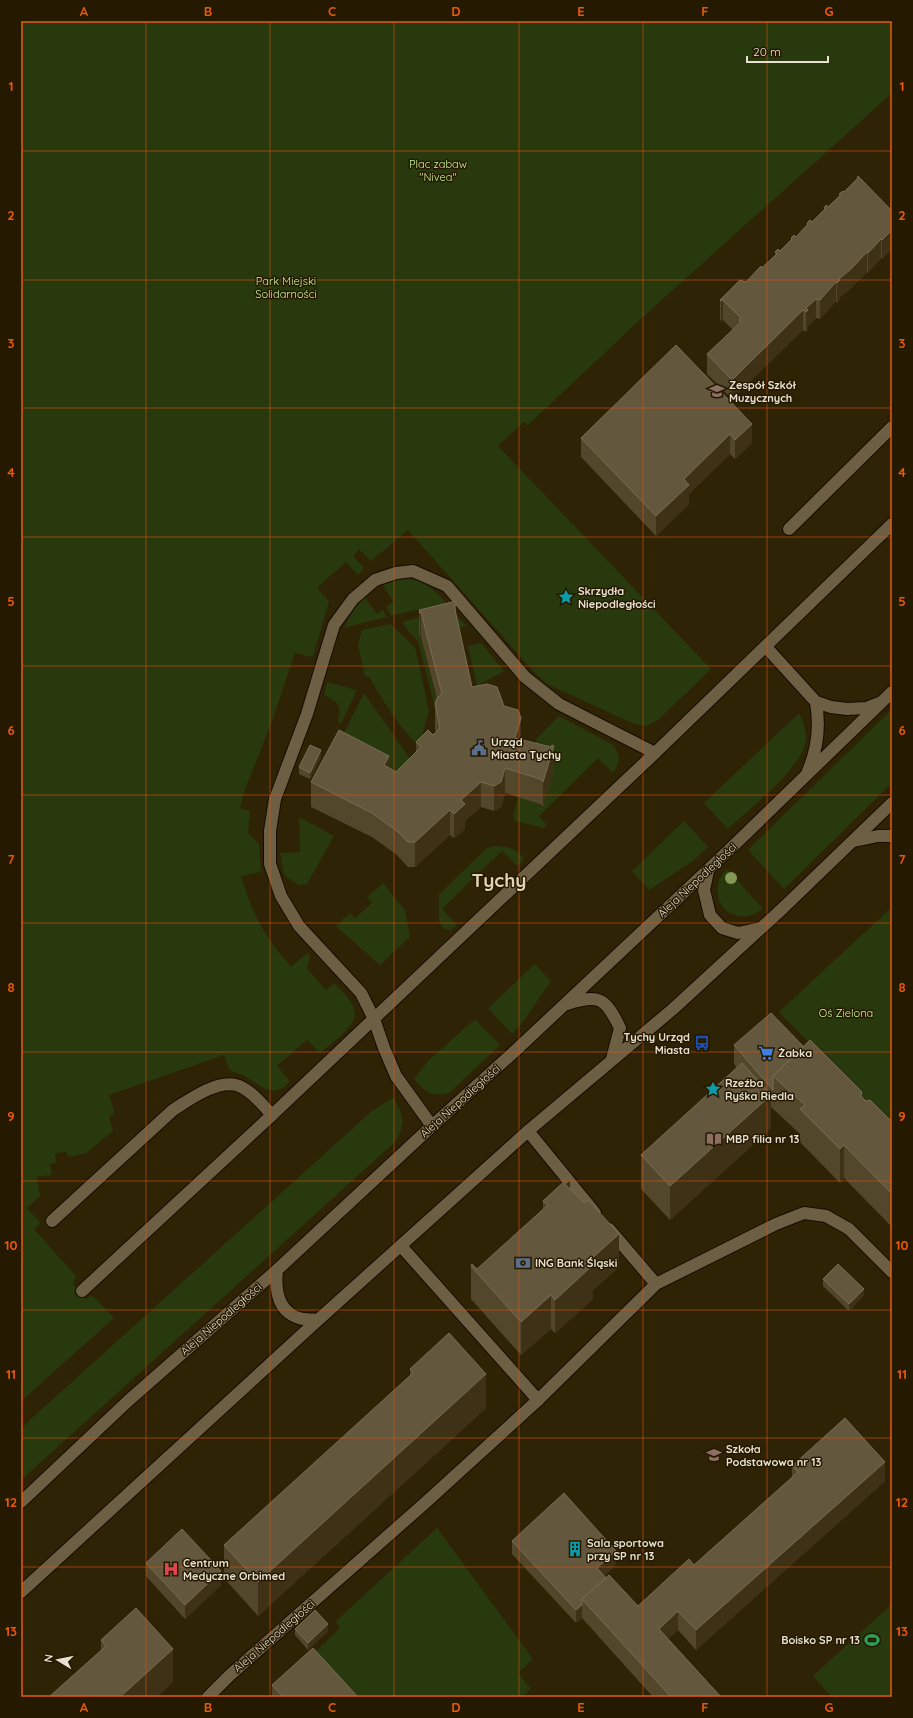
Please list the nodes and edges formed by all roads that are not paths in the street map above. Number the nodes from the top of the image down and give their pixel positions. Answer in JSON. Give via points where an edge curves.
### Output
{"nodes":[{"id":1,"x":892,"y":427,"type":"edge"},
{"id":2,"x":892,"y":524,"type":"edge"},
{"id":3,"x":789,"y":528,"type":"dead end"},
{"id":4,"x":766,"y":647,"type":"junction"},
{"id":5,"x":892,"y":692,"type":"edge"},
{"id":6,"x":883,"y":701,"type":"junction"},
{"id":7,"x":816,"y":702,"type":"junction"},
{"id":8,"x":655,"y":753,"type":"junction"},
{"id":9,"x":806,"y":777,"type":"junction"},
{"id":10,"x":892,"y":803,"type":"edge"},
{"id":11,"x":892,"y":836,"type":"edge"},
{"id":12,"x":853,"y":842,"type":"junction"},
{"id":13,"x":708,"y":870,"type":"junction"},
{"id":14,"x":762,"y":928,"type":"junction"},
{"id":15,"x":564,"y":1004,"type":"junction"},
{"id":16,"x":374,"y":1019,"type":"junction"},
{"id":17,"x":612,"y":1060,"type":"junction"},
{"id":18,"x":272,"y":1115,"type":"junction"},
{"id":19,"x":432,"y":1126,"type":"junction"},
{"id":20,"x":528,"y":1132,"type":"junction"},
{"id":21,"x":52,"y":1221,"type":"dead end"},
{"id":22,"x":401,"y":1246,"type":"junction"},
{"id":23,"x":277,"y":1270,"type":"junction"},
{"id":24,"x":892,"y":1272,"type":"edge"},
{"id":25,"x":656,"y":1284,"type":"junction"},
{"id":26,"x":82,"y":1291,"type":"dead end"},
{"id":27,"x":318,"y":1320,"type":"junction"},
{"id":28,"x":538,"y":1400,"type":"junction"},
{"id":29,"x":21,"y":1502,"type":"edge"},
{"id":30,"x":21,"y":1592,"type":"edge"},
{"id":31,"x":208,"y":1697,"type":"edge"}],
"edges":[{"from":1,"to":3,"type":"street"},
{"from":2,"to":4,"type":"street"},
{"from":4,"to":7,"type":"street"},
{"from":4,"to":8,"type":"street"},
{"from":5,"to":6,"type":"street","name":"Aleja Niepodległości"},
{"from":6,"to":7,"type":"street","via":[[866,708],[847,709]]},
{"from":6,"to":9,"type":"street","name":"Aleja Niepodległości"},
{"from":7,"to":9,"type":"street","via":[[818,737],[814,758]]},
{"from":8,"to":16,"type":"street"},
{"from":8,"to":16,"type":"street","via":[[559,704],[525,677],[447,586],[413,571],[396,573],[375,580],[353,599],[334,625],[304,720],[275,799],[270,831],[270,864],[281,896],[299,926],[360,993]]},
{"from":9,"to":13,"type":"street","name":"Aleja Niepodległości"},
{"from":10,"to":12,"type":"street"},
{"from":11,"to":12,"type":"street","via":[[878,836]]},
{"from":12,"to":14,"type":"street"},
{"from":13,"to":14,"type":"street","via":[[704,890],[710,915],[722,928],[738,933]]},
{"from":13,"to":15,"type":"street","name":"Aleja Niepodległości"},
{"from":14,"to":17,"type":"street","via":[[673,1009]]},
{"from":15,"to":17,"type":"street","via":[[587,998],[602,1000],[608,1006],[620,1028]]},
{"from":15,"to":19,"type":"street","name":"Aleja Niepodległości"},
{"from":16,"to":18,"type":"street"},
{"from":16,"to":19,"type":"street","via":[[396,1076]]},
{"from":17,"to":20,"type":"street"},
{"from":18,"to":21,"type":"street","via":[[254,1095],[235,1085],[215,1086],[173,1110]]},
{"from":18,"to":26,"type":"street"},
{"from":19,"to":23,"type":"street","name":"Aleja Niepodległości"},
{"from":20,"to":22,"type":"street"},
{"from":20,"to":25,"type":"street"},
{"from":22,"to":27,"type":"street"},
{"from":22,"to":28,"type":"street"},
{"from":23,"to":27,"type":"street","via":[[276,1295],[286,1310],[298,1318]]},
{"from":23,"to":29,"type":"street","name":"Aleja Niepodległości","via":[[128,1401]]},
{"from":24,"to":25,"type":"street","name":"Aleja Niepodległości","via":[[849,1229],[826,1216],[804,1213],[776,1224]]},
{"from":25,"to":28,"type":"street","name":"Aleja Niepodległości"},
{"from":27,"to":30,"type":"street"},
{"from":28,"to":31,"type":"street","name":"Aleja Niepodległości"}]}
